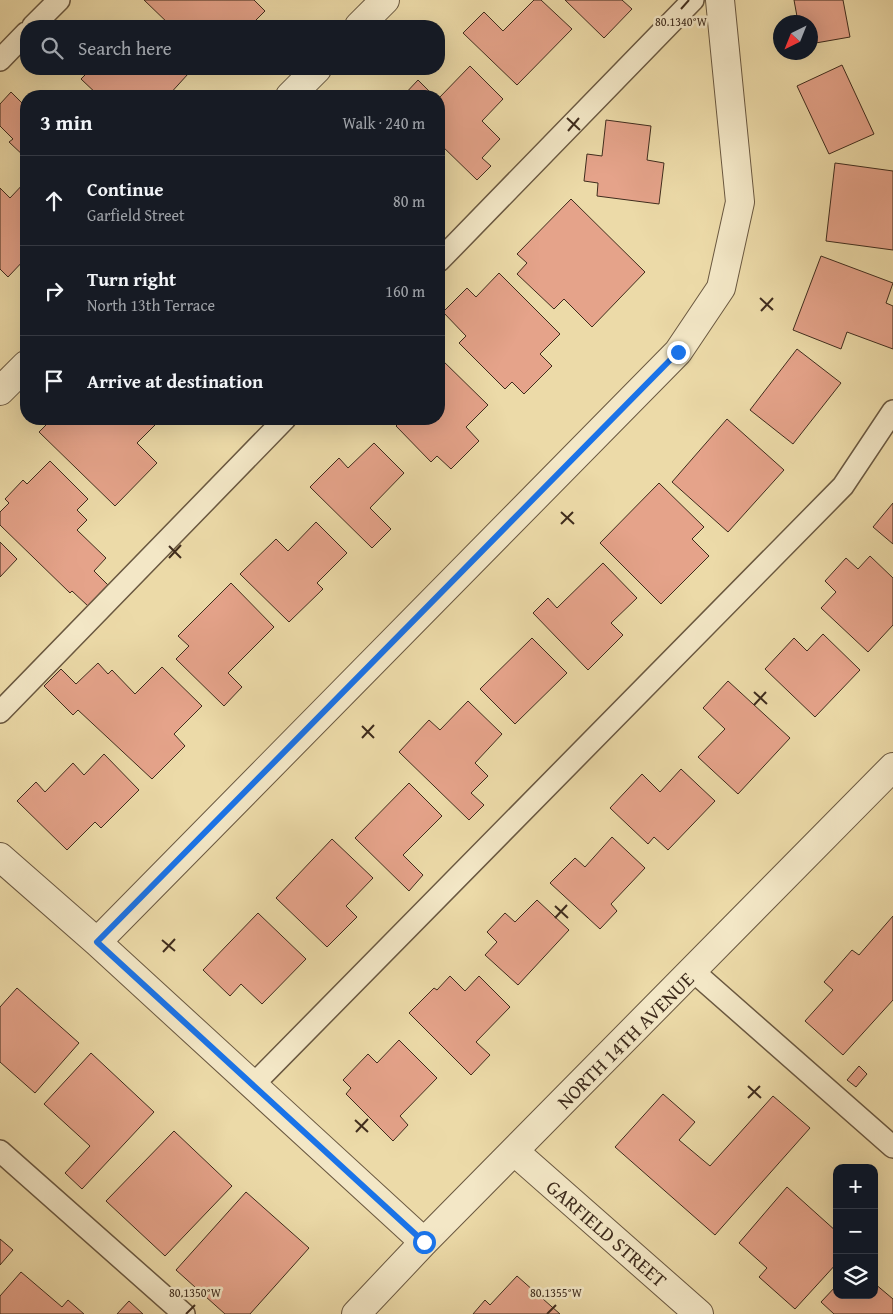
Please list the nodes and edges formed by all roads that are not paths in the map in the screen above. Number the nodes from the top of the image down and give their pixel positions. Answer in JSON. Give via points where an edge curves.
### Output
{"nodes":[{"id":1,"x":59,"y":0,"type":"edge"},
{"id":2,"x":385,"y":0,"type":"edge"},
{"id":3,"x":693,"y":0,"type":"edge"},
{"id":4,"x":720,"y":0,"type":"edge"},
{"id":5,"x":39,"y":20,"type":"edge"},
{"id":6,"x":365,"y":20,"type":"edge"},
{"id":7,"x":20,"y":39,"type":"edge"},
{"id":8,"x":0,"y":60,"type":"edge"},
{"id":9,"x":311,"y":75,"type":"edge"},
{"id":10,"x":296,"y":90,"type":"edge"},
{"id":11,"x":445,"y":255,"type":"edge"},
{"id":12,"x":20,"y":371,"type":"edge"},
{"id":13,"x":0,"y":392,"type":"edge"},
{"id":14,"x":893,"y":411,"type":"edge"},
{"id":15,"x":279,"y":425,"type":"edge"},
{"id":16,"x":0,"y":712,"type":"edge"},
{"id":17,"x":890,"y":775,"type":"edge"},
{"id":18,"x":0,"y":857,"type":"edge"},
{"id":19,"x":97,"y":942,"type":"junction"},
{"id":20,"x":693,"y":971,"type":"junction"},
{"id":21,"x":253,"y":1085,"type":"junction"},
{"id":22,"x":893,"y":1147,"type":"edge"},
{"id":23,"x":0,"y":1151,"type":"edge"},
{"id":24,"x":515,"y":1152,"type":"junction"},
{"id":25,"x":424,"y":1242,"type":"junction"},
{"id":26,"x":184,"y":1314,"type":"edge"},
{"id":27,"x":356,"y":1314,"type":"edge"},
{"id":28,"x":699,"y":1314,"type":"edge"}],
"edges":[{"from":1,"to":5,"type":"lane"},
{"from":2,"to":6,"type":"street"},
{"from":3,"to":11,"type":"lane"},
{"from":4,"to":19,"type":"street","via":[[740,202],[721,288],[678,352]]},
{"from":7,"to":8,"type":"lane"},
{"from":9,"to":10,"type":"street"},
{"from":12,"to":13,"type":"street"},
{"from":14,"to":21,"type":"lane","via":[[843,486]]},
{"from":15,"to":16,"type":"lane"},
{"from":17,"to":20,"type":"street","name":"NORTH 14TH AVENUE"},
{"from":18,"to":19,"type":"street"},
{"from":19,"to":21,"type":"street"},
{"from":20,"to":22,"type":"lane"},
{"from":20,"to":24,"type":"street","name":"NORTH 14TH AVENUE"},
{"from":21,"to":25,"type":"street"},
{"from":23,"to":26,"type":"lane"},
{"from":24,"to":25,"type":"street","name":"NORTH 14TH AVENUE"},
{"from":24,"to":28,"type":"street","name":"GARFIELD STREET"},
{"from":25,"to":27,"type":"street","name":"NORTH 14TH AVENUE"}]}
